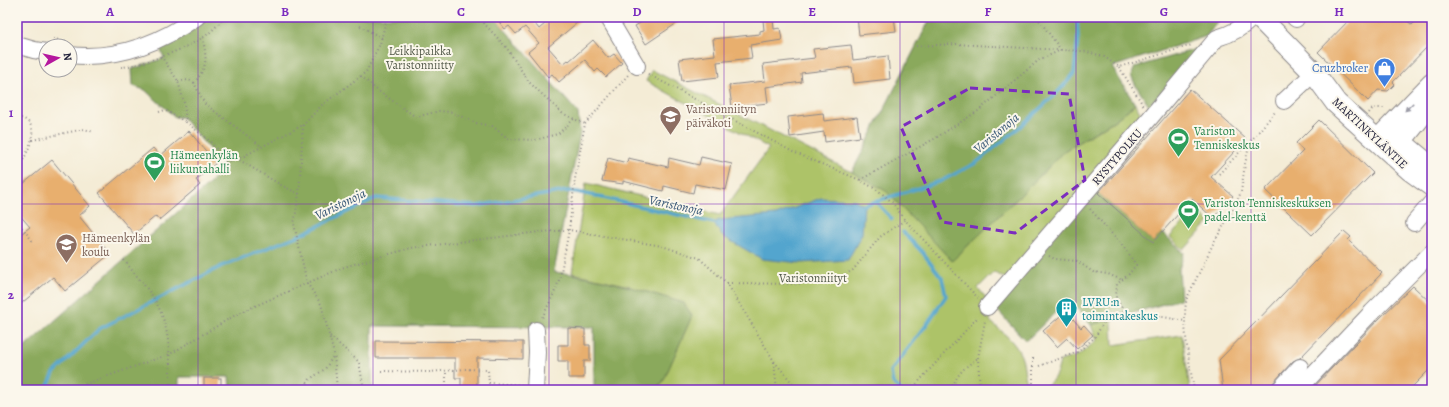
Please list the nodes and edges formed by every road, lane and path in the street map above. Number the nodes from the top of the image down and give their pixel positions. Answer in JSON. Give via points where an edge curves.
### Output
{"nodes":[{"id":1,"x":197,"y":17,"type":"edge"},
{"id":2,"x":387,"y":17,"type":"edge"},
{"id":3,"x":478,"y":17,"type":"edge"},
{"id":4,"x":1037,"y":17,"type":"edge"},
{"id":5,"x":1258,"y":17,"type":"edge"},
{"id":6,"x":612,"y":18,"type":"edge"},
{"id":7,"x":360,"y":26,"type":"dead end"},
{"id":8,"x":17,"y":28,"type":"edge"},
{"id":9,"x":19,"y":38,"type":"edge"},
{"id":10,"x":203,"y":38,"type":"dead end"},
{"id":11,"x":382,"y":38,"type":"junction"},
{"id":12,"x":1194,"y":45,"type":"dead end"},
{"id":13,"x":916,"y":46,"type":"dead end"},
{"id":14,"x":38,"y":48,"type":"edge"},
{"id":15,"x":1061,"y":50,"type":"junction"},
{"id":16,"x":78,"y":51,"type":"edge"},
{"id":17,"x":161,"y":56,"type":"dead end"},
{"id":18,"x":637,"y":66,"type":"junction"},
{"id":19,"x":1119,"y":67,"type":"junction"},
{"id":20,"x":1314,"y":74,"type":"junction"},
{"id":21,"x":361,"y":75,"type":"junction"},
{"id":22,"x":178,"y":81,"type":"junction"},
{"id":23,"x":194,"y":83,"type":"junction"},
{"id":24,"x":1432,"y":89,"type":"edge"},
{"id":25,"x":1284,"y":101,"type":"joint"},
{"id":26,"x":159,"y":112,"type":"dead end"},
{"id":27,"x":17,"y":117,"type":"edge"},
{"id":28,"x":1150,"y":118,"type":"junction"},
{"id":29,"x":574,"y":119,"type":"junction"},
{"id":30,"x":186,"y":122,"type":"junction"},
{"id":31,"x":585,"y":124,"type":"junction"},
{"id":32,"x":302,"y":125,"type":"junction"},
{"id":33,"x":94,"y":132,"type":"dead end"},
{"id":34,"x":32,"y":140,"type":"junction"},
{"id":35,"x":1389,"y":141,"type":"junction"},
{"id":36,"x":1250,"y":142,"type":"junction"},
{"id":37,"x":262,"y":146,"type":"junction"},
{"id":38,"x":236,"y":158,"type":"junction"},
{"id":39,"x":1432,"y":168,"type":"edge"},
{"id":40,"x":17,"y":172,"type":"edge"},
{"id":41,"x":1219,"y":174,"type":"dead end"},
{"id":42,"x":860,"y":180,"type":"junction"},
{"id":43,"x":1432,"y":186,"type":"edge"},
{"id":44,"x":299,"y":194,"type":"junction"},
{"id":45,"x":1081,"y":198,"type":"junction"},
{"id":46,"x":1432,"y":202,"type":"edge"},
{"id":47,"x":906,"y":220,"type":"junction"},
{"id":48,"x":17,"y":221,"type":"edge"},
{"id":49,"x":1414,"y":223,"type":"dead end"},
{"id":50,"x":569,"y":230,"type":"junction"},
{"id":51,"x":34,"y":243,"type":"dead end"},
{"id":52,"x":1038,"y":248,"type":"junction"},
{"id":53,"x":1432,"y":252,"type":"edge"},
{"id":54,"x":124,"y":260,"type":"dead end"},
{"id":55,"x":1122,"y":280,"type":"junction"},
{"id":56,"x":307,"y":283,"type":"junction"},
{"id":57,"x":727,"y":283,"type":"junction"},
{"id":58,"x":987,"y":307,"type":"junction"},
{"id":59,"x":1124,"y":312,"type":"junction"},
{"id":60,"x":1185,"y":321,"type":"junction"},
{"id":61,"x":536,"y":330,"type":"joint"},
{"id":62,"x":329,"y":335,"type":"junction"},
{"id":63,"x":170,"y":354,"type":"junction"},
{"id":64,"x":334,"y":354,"type":"junction"},
{"id":65,"x":978,"y":358,"type":"junction"},
{"id":66,"x":1033,"y":358,"type":"dead end"},
{"id":67,"x":774,"y":361,"type":"junction"},
{"id":68,"x":1040,"y":366,"type":"dead end"},
{"id":69,"x":1300,"y":367,"type":"dead end"},
{"id":70,"x":446,"y":370,"type":"junction"},
{"id":71,"x":381,"y":371,"type":"dead end"},
{"id":72,"x":535,"y":388,"type":"edge"},
{"id":73,"x":75,"y":390,"type":"edge"},
{"id":74,"x":170,"y":390,"type":"edge"},
{"id":75,"x":303,"y":390,"type":"edge"},
{"id":76,"x":337,"y":390,"type":"edge"},
{"id":77,"x":364,"y":390,"type":"edge"},
{"id":78,"x":446,"y":390,"type":"edge"},
{"id":79,"x":777,"y":390,"type":"edge"},
{"id":80,"x":798,"y":390,"type":"edge"},
{"id":81,"x":911,"y":390,"type":"edge"},
{"id":82,"x":952,"y":390,"type":"edge"},
{"id":83,"x":980,"y":390,"type":"edge"},
{"id":84,"x":1033,"y":390,"type":"edge"},
{"id":85,"x":1194,"y":390,"type":"edge"},
{"id":86,"x":1279,"y":390,"type":"edge"},
{"id":87,"x":1298,"y":390,"type":"edge"}],
"edges":[{"from":1,"to":16,"type":"street","via":[[180,29],[138,48],[95,56]]},
{"from":2,"to":11,"type":"path"},
{"from":3,"to":29,"type":"path","via":[[506,47],[529,82],[562,114]]},
{"from":4,"to":15,"type":"path"},
{"from":5,"to":20,"type":"main road","name":"MARTINKYLÄNTIE"},
{"from":5,"to":28,"type":"street","name":"RYSTYPOLKU","via":[[1217,38]]},
{"from":6,"to":18,"type":"street"},
{"from":7,"to":11,"type":"path"},
{"from":8,"to":9,"type":"path"},
{"from":9,"to":14,"type":"street","via":[[34,50]]},
{"from":10,"to":23,"type":"path","via":[[206,58],[204,71]]},
{"from":11,"to":21,"type":"path","via":[[366,72]]},
{"from":12,"to":19,"type":"path"},
{"from":13,"to":15,"type":"path","via":[[957,44]]},
{"from":15,"to":19,"type":"path","via":[[1083,51],[1103,56]]},
{"from":15,"to":42,"type":"path","via":[[1039,60],[978,111],[934,140]]},
{"from":17,"to":22,"type":"path"},
{"from":18,"to":31,"type":"path"},
{"from":18,"to":42,"type":"path","via":[[649,75],[793,152]]},
{"from":19,"to":28,"type":"path"},
{"from":20,"to":25,"type":"street"},
{"from":20,"to":35,"type":"main road","name":"MARTINKYLÄNTIE","via":[[1336,103]]},
{"from":21,"to":29,"type":"path","via":[[377,90],[416,117],[439,111],[452,112],[476,123],[492,126],[509,138],[535,140],[558,134]]},
{"from":21,"to":32,"type":"path","via":[[322,105]]},
{"from":22,"to":23,"type":"path","via":[[189,80]]},
{"from":22,"to":30,"type":"path"},
{"from":23,"to":37,"type":"path","via":[[205,104]]},
{"from":24,"to":35,"type":"main road"},
{"from":25,"to":36,"type":"path"},
{"from":26,"to":30,"type":"path","via":[[165,110]]},
{"from":27,"to":34,"type":"path","via":[[29,122]]},
{"from":28,"to":45,"type":"street","name":"RYSTYPOLKU"},
{"from":29,"to":31,"type":"path"},
{"from":30,"to":38,"type":"path","via":[[211,142],[226,162]]},
{"from":31,"to":50,"type":"path"},
{"from":32,"to":37,"type":"path"},
{"from":32,"to":44,"type":"path"},
{"from":33,"to":34,"type":"path","via":[[84,129]]},
{"from":34,"to":40,"type":"path"},
{"from":35,"to":39,"type":"main road","name":"MARTINKYLÄNTIE"},
{"from":35,"to":43,"type":"main road","name":"MARTINKYLÄNTIE","via":[[1410,170]]},
{"from":36,"to":41,"type":"path"},
{"from":36,"to":60,"type":"path","via":[[1241,192],[1187,298]]},
{"from":37,"to":38,"type":"path"},
{"from":38,"to":44,"type":"path"},
{"from":42,"to":47,"type":"path","via":[[880,191]]},
{"from":44,"to":56,"type":"path","via":[[294,224]]},
{"from":45,"to":52,"type":"street","name":"RYSTYPOLKU"},
{"from":45,"to":55,"type":"path","via":[[1136,265]]},
{"from":46,"to":49,"type":"street"},
{"from":47,"to":57,"type":"path","via":[[880,237],[853,270],[838,279],[797,284]]},
{"from":47,"to":58,"type":"path"},
{"from":48,"to":51,"type":"path"},
{"from":50,"to":56,"type":"path","via":[[411,248],[344,267]]},
{"from":50,"to":57,"type":"path","via":[[662,246],[699,258]]},
{"from":50,"to":61,"type":"path","via":[[560,277]]},
{"from":52,"to":55,"type":"path","via":[[1055,259],[1077,261],[1092,272],[1108,274]]},
{"from":52,"to":58,"type":"street","name":"RYSTYPOLKU"},
{"from":53,"to":87,"type":"street"},
{"from":54,"to":63,"type":"path","via":[[158,306],[166,326]]},
{"from":55,"to":59,"type":"path","via":[[1117,284],[1116,299]]},
{"from":56,"to":62,"type":"path","via":[[321,304]]},
{"from":56,"to":63,"type":"path","via":[[239,313]]},
{"from":57,"to":67,"type":"path"},
{"from":58,"to":65,"type":"path"},
{"from":58,"to":81,"type":"path"},
{"from":59,"to":60,"type":"path"},
{"from":59,"to":68,"type":"path","via":[[1107,316],[1095,337],[1078,352]]},
{"from":60,"to":85,"type":"path"},
{"from":61,"to":72,"type":"street"},
{"from":62,"to":64,"type":"path"},
{"from":62,"to":77,"type":"path","via":[[359,362]]},
{"from":63,"to":73,"type":"path","via":[[77,387]]},
{"from":63,"to":74,"type":"path"},
{"from":64,"to":75,"type":"path","via":[[325,369],[310,379]]},
{"from":64,"to":76,"type":"path"},
{"from":65,"to":82,"type":"path","via":[[966,366]]},
{"from":65,"to":83,"type":"path"},
{"from":66,"to":84,"type":"path"},
{"from":67,"to":79,"type":"path"},
{"from":67,"to":80,"type":"path"},
{"from":69,"to":86,"type":"street"},
{"from":70,"to":71,"type":"path"},
{"from":70,"to":72,"type":"path","via":[[488,370],[489,383]]},
{"from":70,"to":78,"type":"path"}]}
